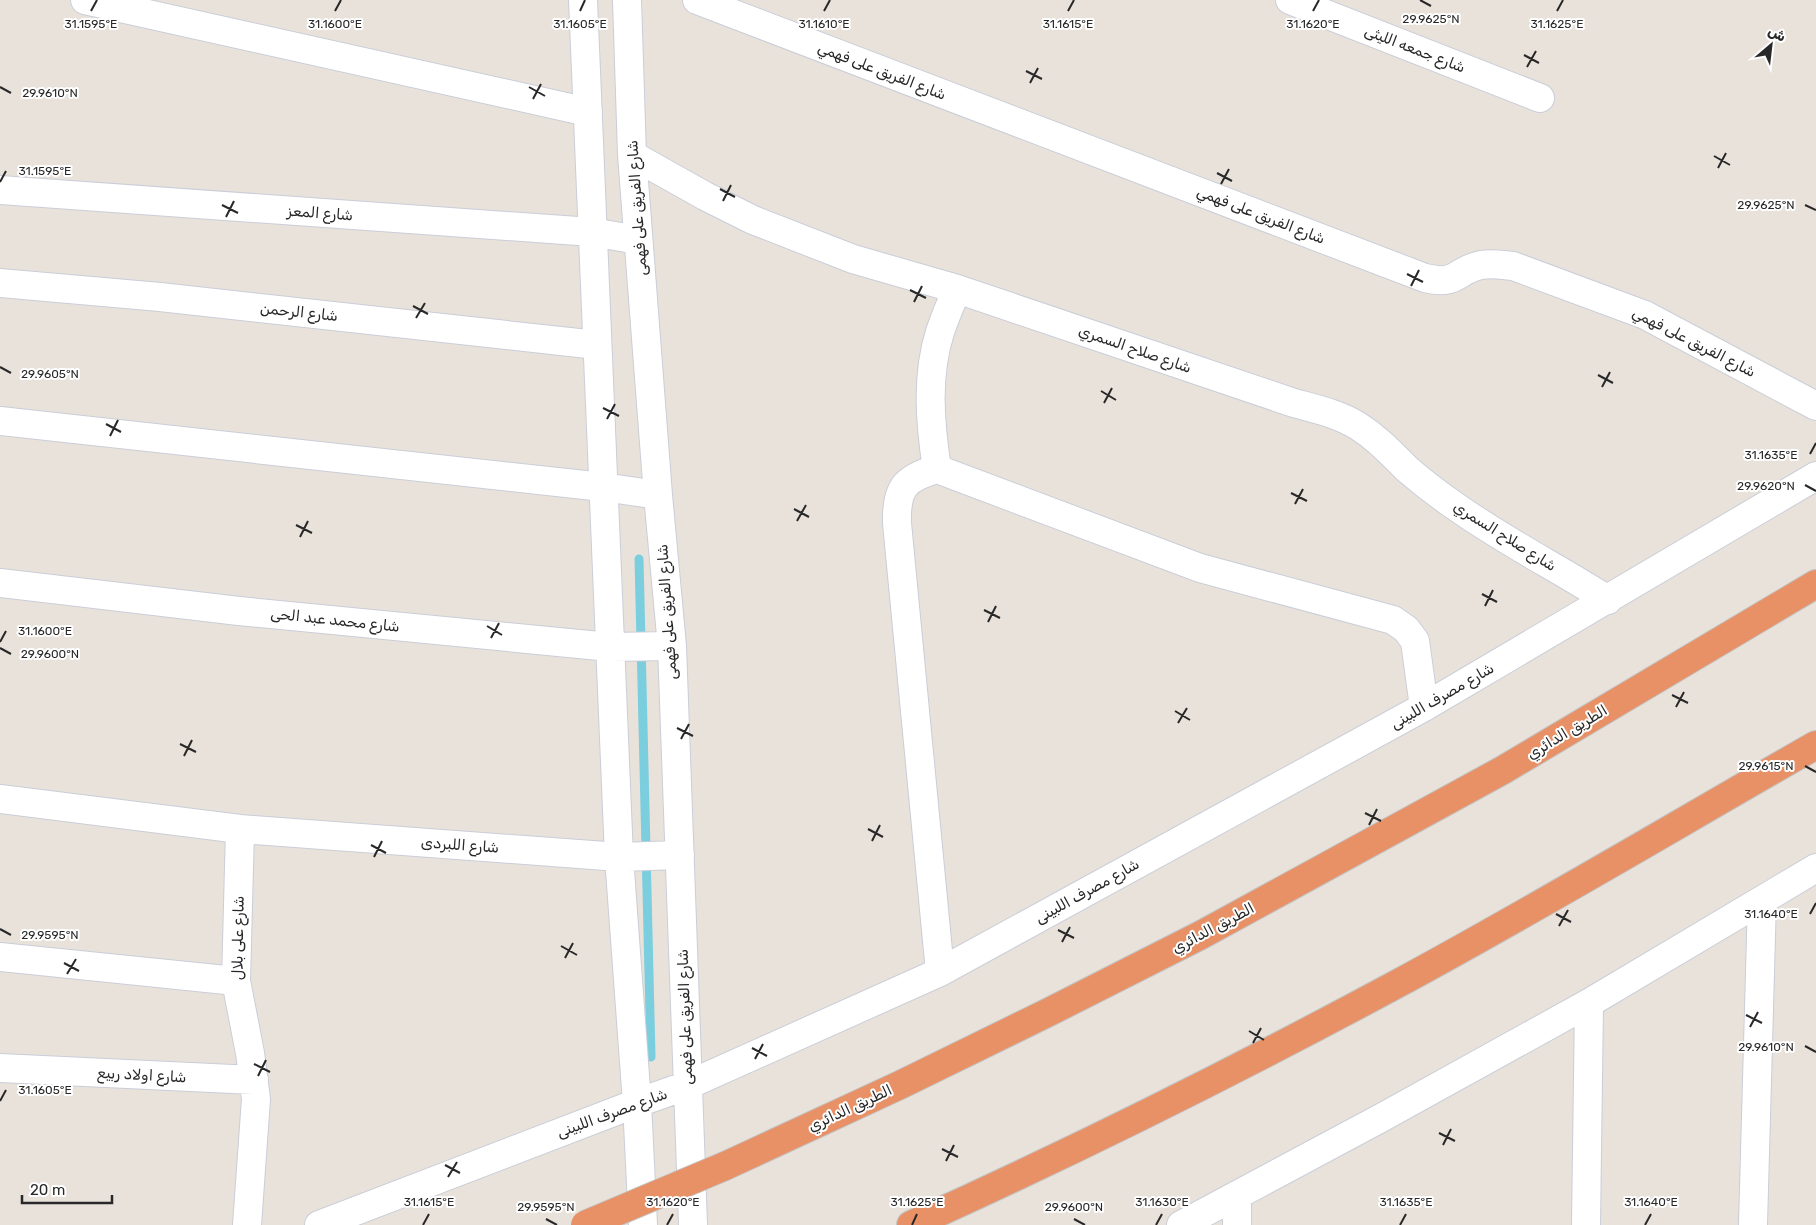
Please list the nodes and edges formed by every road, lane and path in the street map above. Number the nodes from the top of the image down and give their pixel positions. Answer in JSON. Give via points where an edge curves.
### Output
{"nodes":[{"id":1,"x":85,"y":0,"type":"edge"},
{"id":2,"x":583,"y":0,"type":"edge"},
{"id":3,"x":626,"y":0,"type":"edge"},
{"id":4,"x":697,"y":0,"type":"edge"},
{"id":5,"x":1290,"y":0,"type":"edge"},
{"id":6,"x":1540,"y":98,"type":"dead end"},
{"id":7,"x":588,"y":112,"type":"junction"},
{"id":8,"x":632,"y":155,"type":"junction"},
{"id":9,"x":0,"y":190,"type":"edge"},
{"id":10,"x":592,"y":232,"type":"junction"},
{"id":11,"x":638,"y":240,"type":"junction"},
{"id":12,"x":0,"y":283,"type":"edge"},
{"id":13,"x":957,"y":289,"type":"junction"},
{"id":14,"x":597,"y":345,"type":"junction"},
{"id":15,"x":1816,"y":406,"type":"edge"},
{"id":16,"x":0,"y":420,"type":"edge"},
{"id":17,"x":936,"y":468,"type":"junction"},
{"id":18,"x":1816,"y":476,"type":"edge"},
{"id":19,"x":603,"y":487,"type":"junction"},
{"id":20,"x":658,"y":495,"type":"junction"},
{"id":21,"x":0,"y":584,"type":"edge"},
{"id":22,"x":1816,"y":584,"type":"edge"},
{"id":23,"x":1608,"y":600,"type":"junction"},
{"id":24,"x":664,"y":646,"type":"junction"},
{"id":25,"x":616,"y":647,"type":"junction"},
{"id":26,"x":1424,"y":707,"type":"junction"},
{"id":27,"x":1816,"y":745,"type":"edge"},
{"id":28,"x":0,"y":799,"type":"edge"},
{"id":29,"x":240,"y":828,"type":"junction"},
{"id":30,"x":673,"y":855,"type":"junction"},
{"id":31,"x":626,"y":857,"type":"junction"},
{"id":32,"x":1816,"y":868,"type":"edge"},
{"id":33,"x":1762,"y":900,"type":"junction"},
{"id":34,"x":0,"y":957,"type":"edge"},
{"id":35,"x":940,"y":972,"type":"junction"},
{"id":36,"x":236,"y":981,"type":"junction"},
{"id":37,"x":1589,"y":1003,"type":"junction"},
{"id":38,"x":0,"y":1068,"type":"edge"},
{"id":39,"x":254,"y":1080,"type":"junction"},
{"id":40,"x":688,"y":1086,"type":"junction"},
{"id":41,"x":637,"y":1103,"type":"junction"},
{"id":42,"x":1237,"y":1195,"type":"junction"},
{"id":43,"x":247,"y":1225,"type":"edge"},
{"id":44,"x":319,"y":1225,"type":"edge"},
{"id":45,"x":585,"y":1225,"type":"edge"},
{"id":46,"x":643,"y":1225,"type":"edge"},
{"id":47,"x":693,"y":1225,"type":"edge"},
{"id":48,"x":911,"y":1225,"type":"edge"},
{"id":49,"x":1181,"y":1225,"type":"edge"},
{"id":50,"x":1237,"y":1225,"type":"edge"},
{"id":51,"x":1586,"y":1225,"type":"edge"},
{"id":52,"x":1753,"y":1225,"type":"edge"}],
"edges":[{"from":1,"to":7,"type":"street"},
{"from":2,"to":7,"type":"street"},
{"from":3,"to":8,"type":"street","name":"شارع الفريق على فهمى"},
{"from":4,"to":15,"type":"street","name":"شارع الفريق على فهمي","via":[[1426,278],[1440,282],[1455,279],[1479,265],[1522,269],[1645,314]]},
{"from":5,"to":6,"type":"street","name":"شارع جمعه الليثى"},
{"from":7,"to":10,"type":"street"},
{"from":8,"to":11,"type":"street","name":"شارع الفريق على فهمى"},
{"from":8,"to":13,"type":"street","name":"شارع صلاح السمري","via":[[753,220],[853,259]]},
{"from":9,"to":10,"type":"street","name":"شارع المعز"},
{"from":10,"to":11,"type":"street","name":"شارع المعز"},
{"from":10,"to":14,"type":"street"},
{"from":11,"to":20,"type":"street","name":"شارع الفريق على فهمى"},
{"from":12,"to":14,"type":"street","name":"شارع الرحمن","via":[[160,297]]},
{"from":13,"to":17,"type":"street","via":[[940,333],[931,380],[930,428]]},
{"from":13,"to":23,"type":"street","name":"شارع صلاح السمري","via":[[1326,412],[1357,426],[1385,445],[1408,470],[1455,506]]},
{"from":14,"to":19,"type":"street"},
{"from":16,"to":19,"type":"street"},
{"from":17,"to":26,"type":"street","via":[[1200,568],[1393,620],[1416,641]]},
{"from":17,"to":35,"type":"street","via":[[918,474],[904,486],[896,504]]},
{"from":18,"to":23,"type":"street","name":"شارع مصرف اللبينى"},
{"from":19,"to":20,"type":"street"},
{"from":19,"to":25,"type":"street"},
{"from":20,"to":24,"type":"street","name":"شارع الفريق على فهمى"},
{"from":21,"to":25,"type":"street","name":"شارع محمد عبد الحى","via":[[239,611]]},
{"from":22,"to":45,"type":"highway","name":"الطريق الدائري","bridge":true,"via":[[1503,770],[1201,935],[900,1085],[725,1166]]},
{"from":23,"to":26,"type":"street","name":"شارع مصرف اللبينى"},
{"from":24,"to":25,"type":"street","name":"شارع محمد عبد الحى"},
{"from":24,"to":30,"type":"street","name":"شارع الفريق على فهمى"},
{"from":25,"to":31,"type":"street"},
{"from":26,"to":35,"type":"street","name":"شارع مصرف اللبينى"},
{"from":27,"to":48,"type":"highway","via":[[1396,985],[1093,1140]]},
{"from":28,"to":29,"type":"street","name":"شارع اللبردى"},
{"from":29,"to":31,"type":"street","name":"شارع اللبردى"},
{"from":29,"to":36,"type":"street","name":"شارع على بلال"},
{"from":30,"to":31,"type":"street","name":"شارع اللبردى"},
{"from":30,"to":40,"type":"street","name":"شارع الفريق على فهمى"},
{"from":31,"to":41,"type":"street"},
{"from":32,"to":33,"type":"street"},
{"from":33,"to":37,"type":"street"},
{"from":33,"to":52,"type":"street"},
{"from":34,"to":36,"type":"street"},
{"from":35,"to":40,"type":"street","name":"شارع مصرف اللبينى"},
{"from":36,"to":39,"type":"street","name":"شارع على بلال"},
{"from":37,"to":42,"type":"street"},
{"from":37,"to":51,"type":"street"},
{"from":38,"to":39,"type":"street","name":"شارع اولاد ربيع"},
{"from":39,"to":43,"type":"street","name":"شارع على بلال","via":[[256,1099]]},
{"from":40,"to":41,"type":"street","name":"شارع مصرف اللبينى"},
{"from":40,"to":47,"type":"street","name":"شارع الفريق على فهمى"},
{"from":41,"to":44,"type":"street","name":"شارع مصرف اللبينى"},
{"from":41,"to":46,"type":"street"},
{"from":42,"to":49,"type":"street"},
{"from":42,"to":50,"type":"street"}]}
